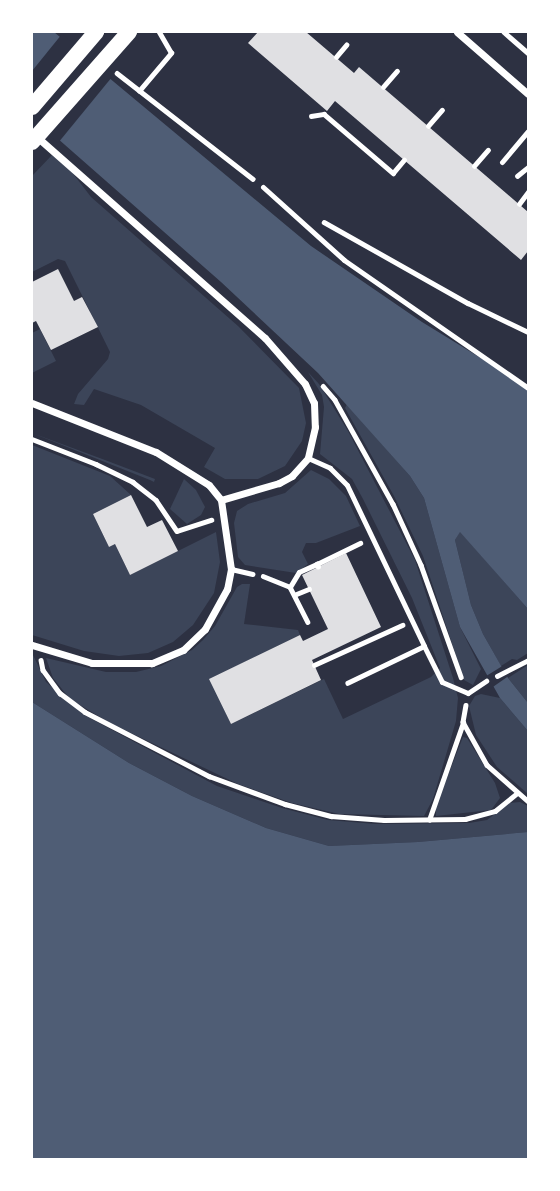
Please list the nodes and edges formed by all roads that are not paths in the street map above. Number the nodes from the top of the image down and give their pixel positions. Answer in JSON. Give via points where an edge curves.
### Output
{"nodes":[{"id":1,"x":96,"y":32,"type":"edge"},
{"id":2,"x":129,"y":32,"type":"edge"},
{"id":3,"x":457,"y":32,"type":"edge"},
{"id":4,"x":528,"y":94,"type":"edge"},
{"id":5,"x":32,"y":107,"type":"edge"},
{"id":6,"x":32,"y":131,"type":"edge"},
{"id":7,"x":528,"y":131,"type":"edge"},
{"id":8,"x":32,"y":142,"type":"edge"},
{"id":9,"x":502,"y":162,"type":"dead end"},
{"id":10,"x":263,"y":187,"type":"road end"},
{"id":11,"x":528,"y":387,"type":"edge"},
{"id":12,"x":32,"y":403,"type":"edge"},
{"id":13,"x":308,"y":458,"type":"junction"},
{"id":14,"x":220,"y":500,"type":"junction"},
{"id":15,"x":231,"y":569,"type":"junction"},
{"id":16,"x":252,"y":574,"type":"road end"},
{"id":17,"x":35,"y":646,"type":"edge"},
{"id":18,"x":424,"y":646,"type":"junction"},
{"id":19,"x":486,"y":681,"type":"dead end"},
{"id":20,"x":347,"y":683,"type":"dead end"}],
"edges":[{"from":1,"to":5,"type":"main road"},
{"from":2,"to":8,"type":"main road"},
{"from":3,"to":4,"type":"street"},
{"from":6,"to":13,"type":"street","via":[[265,338],[305,384],[314,403],[315,427]]},
{"from":7,"to":9,"type":"lane"},
{"from":10,"to":11,"type":"lane","via":[[344,260]]},
{"from":12,"to":14,"type":"street","via":[[156,452],[209,485]]},
{"from":13,"to":14,"type":"street","via":[[279,483]]},
{"from":13,"to":18,"type":"lane","via":[[330,468],[347,485]]},
{"from":14,"to":15,"type":"street"},
{"from":15,"to":16,"type":"lane"},
{"from":15,"to":17,"type":"street","via":[[227,589],[205,629],[183,650],[152,663],[92,663]]},
{"from":18,"to":19,"type":"lane","via":[[442,682],[468,693]]},
{"from":18,"to":20,"type":"lane"}]}
